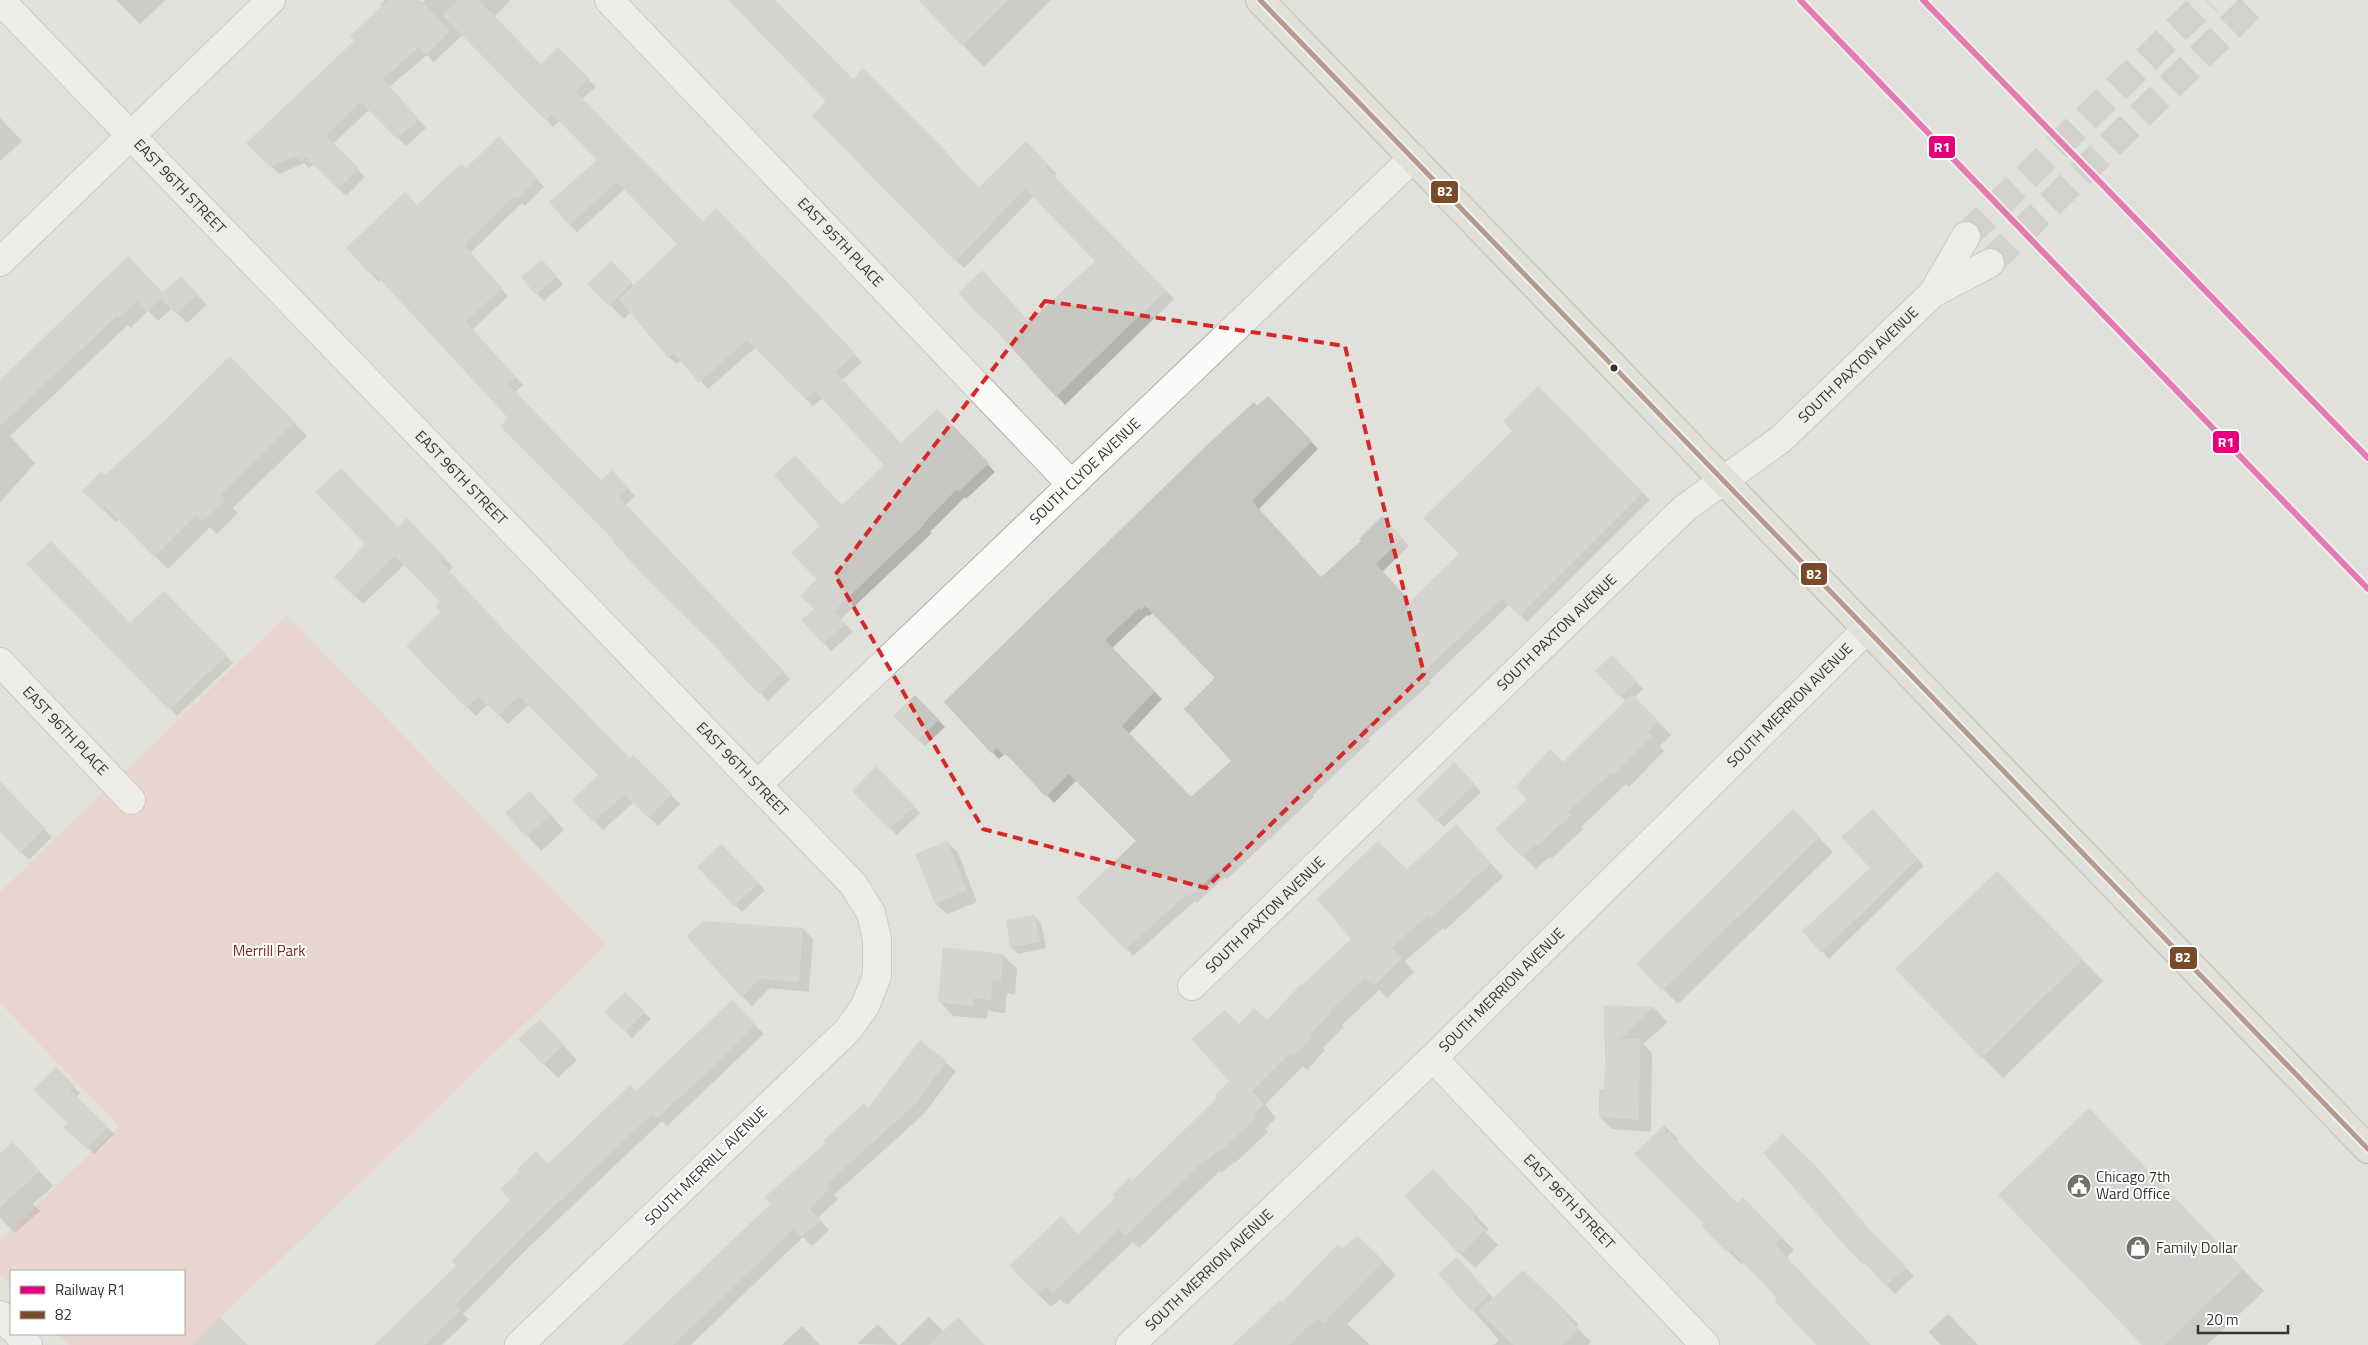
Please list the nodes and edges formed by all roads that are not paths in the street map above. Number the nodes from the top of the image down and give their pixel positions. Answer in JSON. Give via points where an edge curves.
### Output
{"nodes":[{"id":1,"x":0,"y":0,"type":"edge"},
{"id":2,"x":271,"y":0,"type":"edge"},
{"id":3,"x":609,"y":0,"type":"edge"},
{"id":4,"x":1260,"y":0,"type":"edge"},
{"id":5,"x":131,"y":136,"type":"junction"},
{"id":6,"x":1412,"y":158,"type":"junction"},
{"id":7,"x":1966,"y":236,"type":"tunnel mouth"},
{"id":8,"x":0,"y":262,"type":"edge"},
{"id":9,"x":1990,"y":262,"type":"tunnel mouth"},
{"id":10,"x":1933,"y":293,"type":"junction"},
{"id":11,"x":1723,"y":480,"type":"junction"},
{"id":12,"x":1072,"y":484,"type":"junction"},
{"id":13,"x":1867,"y":629,"type":"junction"},
{"id":14,"x":0,"y":662,"type":"edge"},
{"id":15,"x":757,"y":785,"type":"junction"},
{"id":16,"x":131,"y":800,"type":"dead end"},
{"id":17,"x":877,"y":976,"type":"joint"},
{"id":18,"x":1192,"y":986,"type":"dead end"},
{"id":19,"x":1433,"y":1058,"type":"junction"},
{"id":20,"x":2368,"y":1149,"type":"edge"},
{"id":21,"x":0,"y":1316,"type":"edge"},
{"id":22,"x":10,"y":1326,"type":"edge"},
{"id":23,"x":19,"y":1335,"type":"edge"},
{"id":24,"x":1693,"y":1341,"type":"edge"},
{"id":25,"x":28,"y":1345,"type":"edge"},
{"id":26,"x":519,"y":1345,"type":"edge"},
{"id":27,"x":1130,"y":1345,"type":"edge"}],
"edges":[{"from":1,"to":5,"type":"street","name":"EAST 96TH STREET"},
{"from":2,"to":5,"type":"street"},
{"from":3,"to":12,"type":"street","name":"EAST 95TH PLACE"},
{"from":4,"to":6,"type":"main road"},
{"from":5,"to":8,"type":"street"},
{"from":5,"to":15,"type":"street","name":"EAST 96TH STREET"},
{"from":6,"to":11,"type":"main road"},
{"from":6,"to":12,"type":"street","name":"SOUTH CLYDE AVENUE"},
{"from":7,"to":10,"type":"street","name":"SOUTH PAXTON AVENUE"},
{"from":9,"to":10,"type":"street","name":"SOUTH PAXTON AVENUE"},
{"from":10,"to":11,"type":"street","name":"SOUTH PAXTON AVENUE","via":[[1781,439]]},
{"from":11,"to":13,"type":"main road"},
{"from":11,"to":18,"type":"street","name":"SOUTH PAXTON AVENUE","via":[[1685,508]]},
{"from":12,"to":15,"type":"street","name":"SOUTH CLYDE AVENUE"},
{"from":13,"to":19,"type":"street","name":"SOUTH MERRION AVENUE"},
{"from":13,"to":20,"type":"main road"},
{"from":14,"to":16,"type":"street","name":"EAST 96TH PLACE"},
{"from":15,"to":17,"type":"street","name":"EAST 96TH STREET","via":[[852,884],[871,913],[877,939]]},
{"from":17,"to":26,"type":"street","name":"SOUTH MERRILL AVENUE","via":[[866,1006],[848,1030]]},
{"from":19,"to":24,"type":"street","name":"EAST 96TH STREET"},
{"from":19,"to":27,"type":"street","name":"SOUTH MERRION AVENUE"},
{"from":21,"to":22,"type":"street"},
{"from":23,"to":25,"type":"street"}]}
